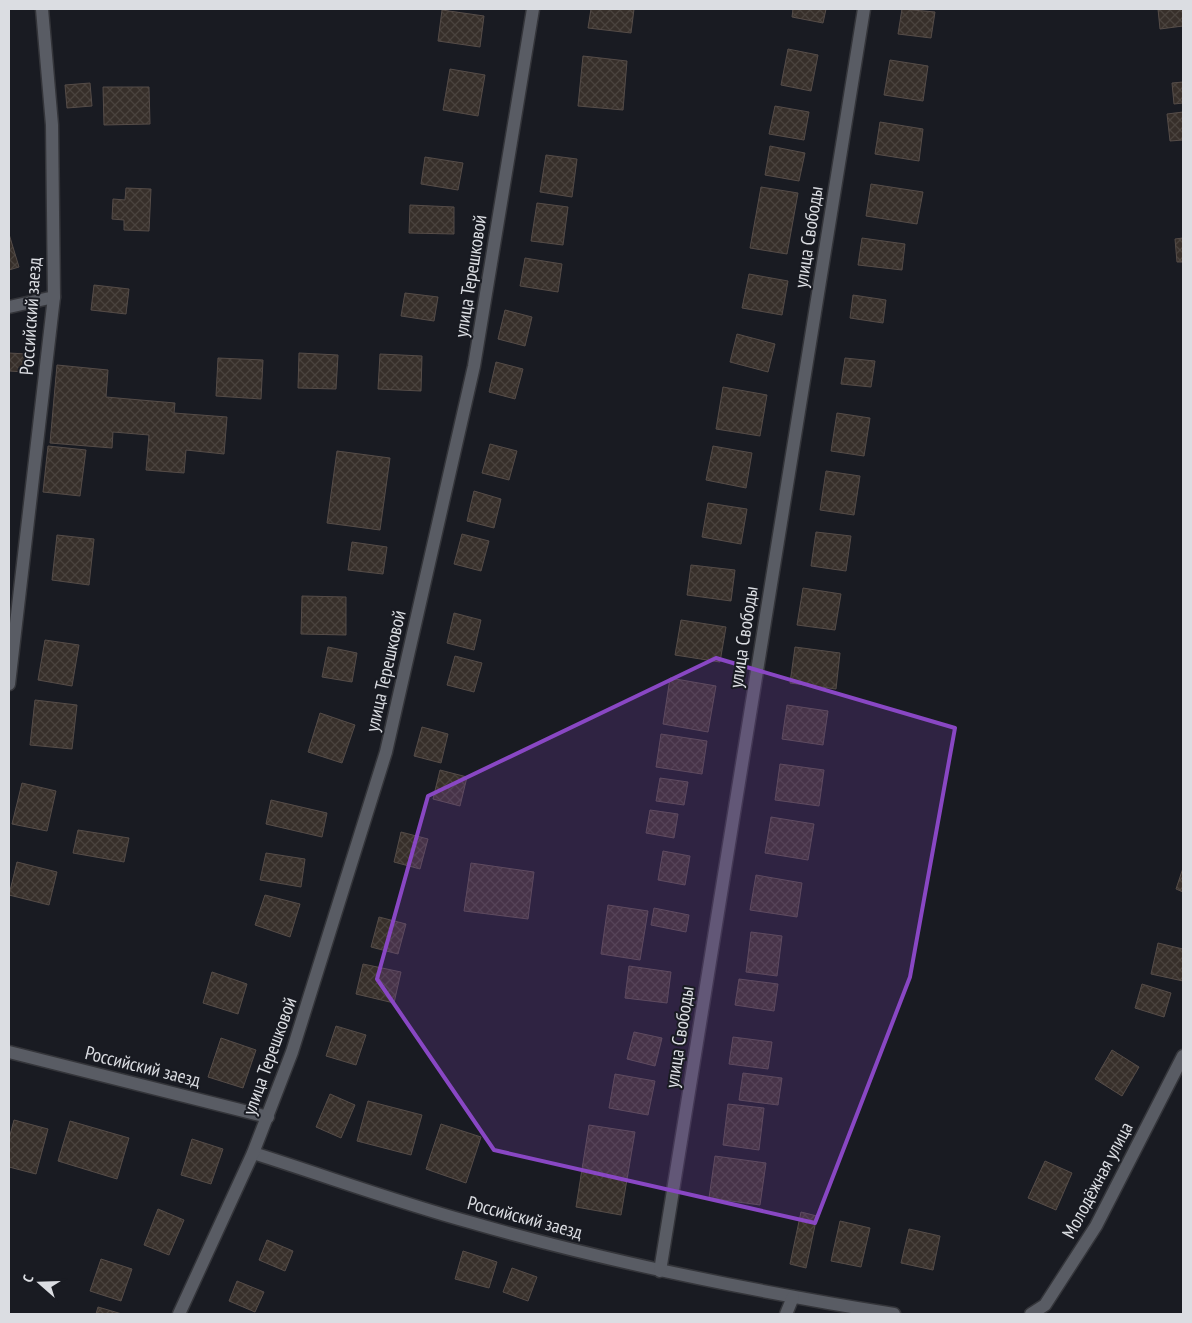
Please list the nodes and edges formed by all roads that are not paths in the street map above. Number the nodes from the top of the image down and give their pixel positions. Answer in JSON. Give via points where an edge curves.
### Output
{"nodes":[{"id":1,"x":42,"y":9,"type":"edge"},
{"id":2,"x":533,"y":9,"type":"edge"},
{"id":3,"x":864,"y":9,"type":"edge"},
{"id":4,"x":54,"y":297,"type":"junction"},
{"id":5,"x":9,"y":307,"type":"edge"},
{"id":6,"x":9,"y":684,"type":"edge"},
{"id":7,"x":9,"y":1052,"type":"edge"},
{"id":8,"x":1183,"y":1056,"type":"edge"},
{"id":9,"x":268,"y":1117,"type":"junction"},
{"id":10,"x":253,"y":1152,"type":"junction"},
{"id":11,"x":660,"y":1271,"type":"junction"},
{"id":12,"x":792,"y":1297,"type":"junction"},
{"id":13,"x":179,"y":1314,"type":"edge"},
{"id":14,"x":786,"y":1314,"type":"edge"},
{"id":15,"x":894,"y":1314,"type":"edge"},
{"id":16,"x":1031,"y":1314,"type":"edge"}],
"edges":[{"from":1,"to":4,"type":"street","name":"Российский заезд","via":[[52,125]]},
{"from":2,"to":9,"type":"street","name":"улица Терешковой","via":[[474,366],[386,752],[292,1052]]},
{"from":3,"to":11,"type":"street","name":"улица Свободы"},
{"from":4,"to":5,"type":"street"},
{"from":4,"to":6,"type":"street","name":"Российский заезд"},
{"from":7,"to":9,"type":"street","name":"Российский заезд"},
{"from":8,"to":16,"type":"street","name":"Молодёжная улица","via":[[1096,1226],[1045,1304]]},
{"from":9,"to":10,"type":"street","name":"улица Терешковой"},
{"from":10,"to":11,"type":"street","name":"Российский заезд","via":[[472,1223]]},
{"from":10,"to":13,"type":"street","name":"улица Терешковой"},
{"from":11,"to":12,"type":"street","name":"Российский заезд"},
{"from":12,"to":14,"type":"street"},
{"from":12,"to":15,"type":"street"}]}
